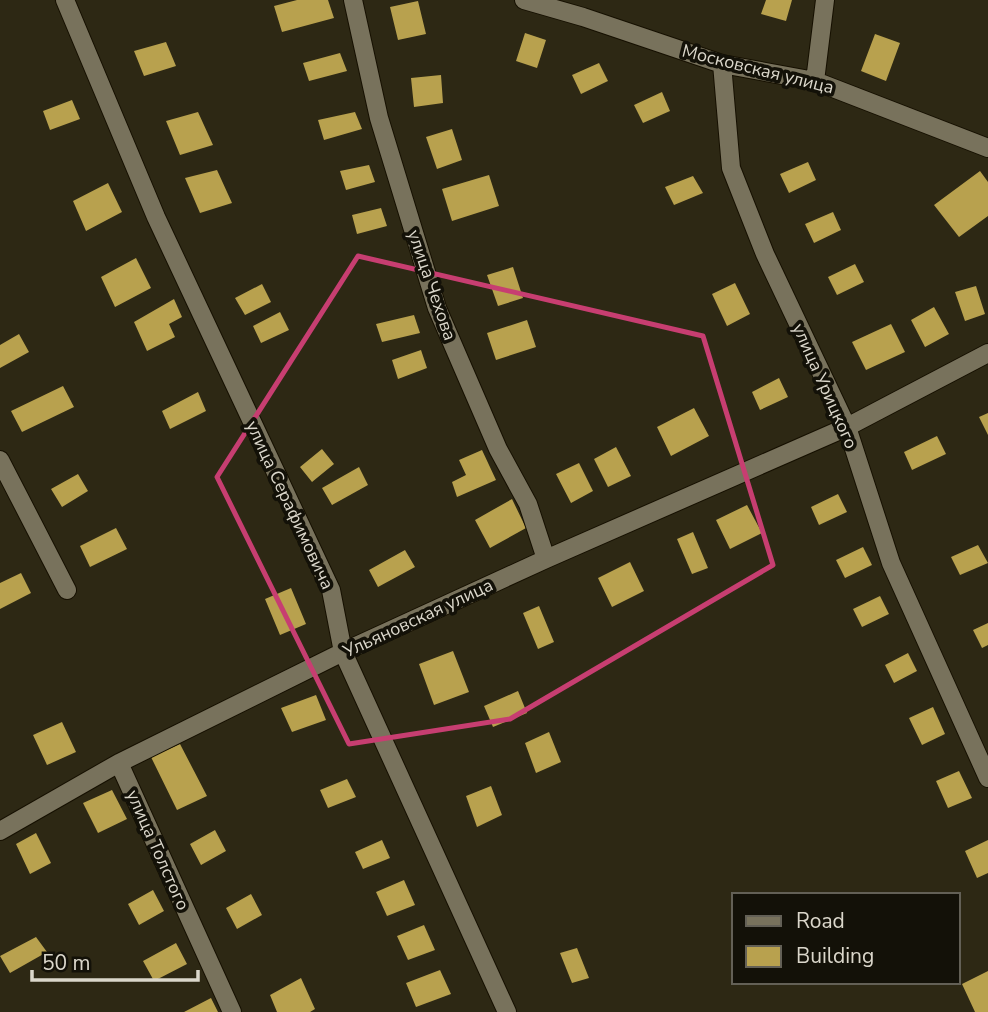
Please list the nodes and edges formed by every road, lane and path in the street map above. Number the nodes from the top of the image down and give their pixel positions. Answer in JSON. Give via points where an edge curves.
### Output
{"nodes":[{"id":1,"x":65,"y":0,"type":"edge"},
{"id":2,"x":352,"y":0,"type":"edge"},
{"id":3,"x":524,"y":0,"type":"edge"},
{"id":4,"x":825,"y":0,"type":"edge"},
{"id":5,"x":584,"y":8,"type":"edge"},
{"id":6,"x":722,"y":64,"type":"junction"},
{"id":7,"x":815,"y":81,"type":"junction"},
{"id":8,"x":988,"y":148,"type":"edge"},
{"id":9,"x":988,"y":353,"type":"edge"},
{"id":10,"x":847,"y":427,"type":"junction"},
{"id":11,"x":0,"y":460,"type":"edge"},
{"id":12,"x":546,"y":559,"type":"junction"},
{"id":13,"x":67,"y":590,"type":"dead end"},
{"id":14,"x":343,"y":652,"type":"junction"},
{"id":15,"x":119,"y":764,"type":"junction"},
{"id":16,"x":988,"y":778,"type":"edge"},
{"id":17,"x":0,"y":831,"type":"edge"},
{"id":18,"x":232,"y":1012,"type":"edge"},
{"id":19,"x":507,"y":1012,"type":"edge"}],
"edges":[{"from":1,"to":14,"type":"street","name":"улица Серафимовича","via":[[156,217],[331,590]]},
{"from":2,"to":12,"type":"street","name":"улица Чехова","via":[[379,118],[436,308],[498,449],[528,504]]},
{"from":3,"to":5,"type":"street","name":"Московская улица"},
{"from":4,"to":7,"type":"street"},
{"from":5,"to":6,"type":"street","name":"Московская улица"},
{"from":6,"to":7,"type":"street","name":"Московская улица"},
{"from":6,"to":10,"type":"street","name":"улица Урицкого","via":[[732,168],[765,254]]},
{"from":7,"to":8,"type":"street","name":"Московская улица"},
{"from":9,"to":10,"type":"street","name":"Ульяновская улица"},
{"from":10,"to":12,"type":"street","name":"Ульяновская улица"},
{"from":10,"to":16,"type":"street","name":"улица Урицкого","via":[[891,563]]},
{"from":11,"to":13,"type":"street"},
{"from":12,"to":14,"type":"street","name":"Ульяновская улица"},
{"from":14,"to":15,"type":"street","name":"Ульяновская улица"},
{"from":14,"to":19,"type":"street","name":"улица Серафимовича"},
{"from":15,"to":17,"type":"street","name":"Ульяновская улица"},
{"from":15,"to":18,"type":"street","name":"улица Толстого"}]}
